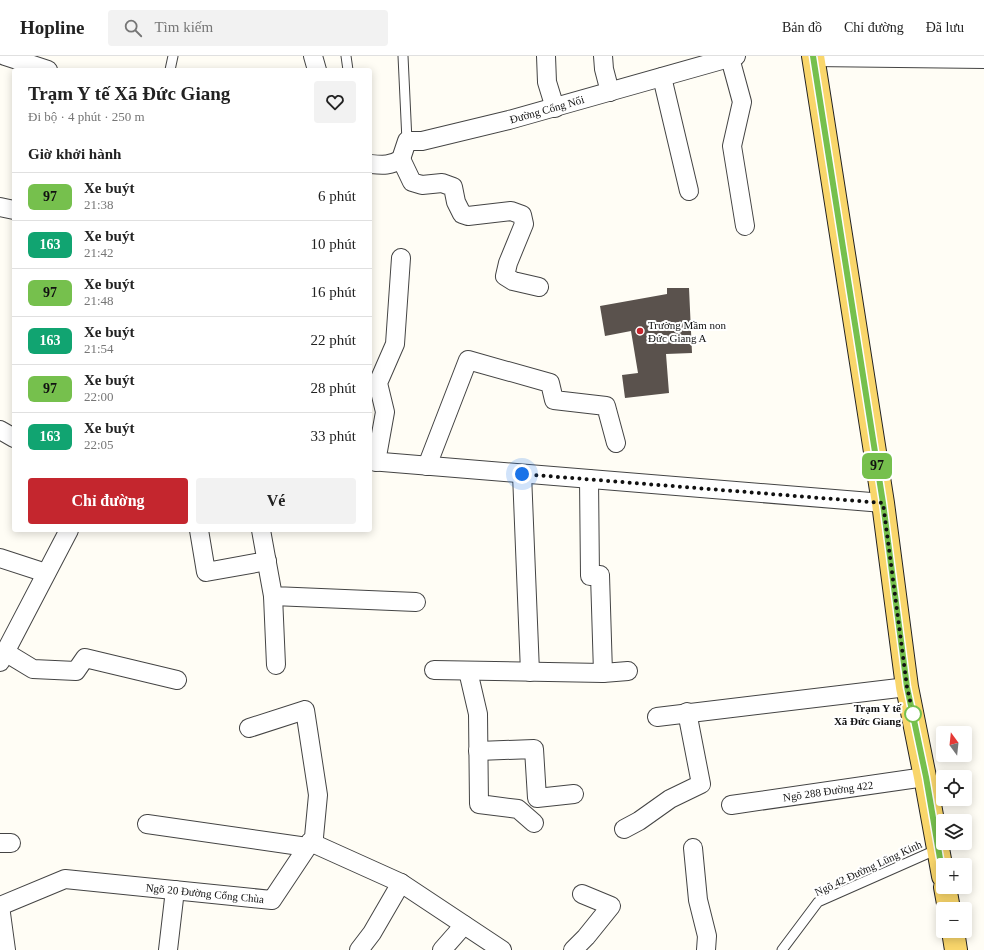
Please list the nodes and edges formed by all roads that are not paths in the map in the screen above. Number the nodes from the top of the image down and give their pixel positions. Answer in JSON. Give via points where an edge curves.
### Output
{"nodes":[{"id":1,"x":5,"y":56,"type":"edge"},
{"id":2,"x":173,"y":56,"type":"edge"},
{"id":3,"x":313,"y":56,"type":"edge"},
{"id":4,"x":346,"y":56,"type":"edge"},
{"id":5,"x":403,"y":56,"type":"edge"},
{"id":6,"x":546,"y":56,"type":"edge"},
{"id":7,"x":603,"y":56,"type":"edge"},
{"id":8,"x":813,"y":56,"type":"edge"},
{"id":9,"x":733,"y":57,"type":"edge"},
{"id":10,"x":984,"y":60,"type":"edge"},
{"id":11,"x":42,"y":68,"type":"edge"},
{"id":12,"x":170,"y":68,"type":"edge"},
{"id":13,"x":316,"y":68,"type":"edge"},
{"id":14,"x":348,"y":68,"type":"edge"},
{"id":15,"x":662,"y":77,"type":"junction"},
{"id":16,"x":610,"y":92,"type":"junction"},
{"id":17,"x":555,"y":108,"type":"junction"},
{"id":18,"x":407,"y":141,"type":"junction"},
{"id":19,"x":401,"y":159,"type":"junction"},
{"id":20,"x":372,"y":164,"type":"edge"},
{"id":21,"x":689,"y":191,"type":"dead end"},
{"id":22,"x":0,"y":207,"type":"edge"},
{"id":23,"x":12,"y":210,"type":"edge"},
{"id":24,"x":745,"y":226,"type":"dead end"},
{"id":25,"x":401,"y":258,"type":"dead end"},
{"id":26,"x":540,"y":287,"type":"dead end"},
{"id":27,"x":0,"y":430,"type":"edge"},
{"id":28,"x":12,"y":437,"type":"edge"},
{"id":29,"x":616,"y":444,"type":"dead end"},
{"id":30,"x":373,"y":462,"type":"edge"},
{"id":31,"x":427,"y":466,"type":"junction"},
{"id":32,"x":522,"y":474,"type":"junction"},
{"id":33,"x":589,"y":479,"type":"junction"},
{"id":34,"x":883,"y":503,"type":"junction"},
{"id":35,"x":68,"y":532,"type":"edge"},
{"id":36,"x":199,"y":532,"type":"edge"},
{"id":37,"x":261,"y":532,"type":"edge"},
{"id":38,"x":0,"y":558,"type":"edge"},
{"id":39,"x":267,"y":561,"type":"junction"},
{"id":40,"x":46,"y":573,"type":"junction"},
{"id":41,"x":273,"y":596,"type":"junction"},
{"id":42,"x":416,"y":602,"type":"dead end"},
{"id":43,"x":1,"y":660,"type":"edge"},
{"id":44,"x":276,"y":665,"type":"dead end"},
{"id":45,"x":434,"y":670,"type":"dead end"},
{"id":46,"x":468,"y":671,"type":"junction"},
{"id":47,"x":628,"y":671,"type":"dead end"},
{"id":48,"x":530,"y":672,"type":"junction"},
{"id":49,"x":603,"y":673,"type":"junction"},
{"id":50,"x":177,"y":680,"type":"dead end"},
{"id":51,"x":907,"y":687,"type":"junction"},
{"id":52,"x":687,"y":712,"type":"junction"},
{"id":53,"x":657,"y":716,"type":"dead end"},
{"id":54,"x":249,"y":728,"type":"dead end"},
{"id":55,"x":478,"y":751,"type":"junction"},
{"id":56,"x":926,"y":777,"type":"junction"},
{"id":57,"x":574,"y":794,"type":"dead end"},
{"id":58,"x":731,"y":805,"type":"dead end"},
{"id":59,"x":534,"y":823,"type":"dead end"},
{"id":60,"x":147,"y":824,"type":"dead end"},
{"id":61,"x":624,"y":829,"type":"dead end"},
{"id":62,"x":936,"y":837,"type":"edge"},
{"id":63,"x":309,"y":845,"type":"junction"},
{"id":64,"x":693,"y":848,"type":"dead end"},
{"id":65,"x":936,"y":850,"type":"edge"},
{"id":66,"x":401,"y":883,"type":"junction"},
{"id":67,"x":175,"y":890,"type":"junction"},
{"id":68,"x":582,"y":894,"type":"dead end"},
{"id":69,"x":0,"y":906,"type":"edge"},
{"id":70,"x":464,"y":924,"type":"junction"},
{"id":71,"x":954,"y":938,"type":"edge"},
{"id":72,"x":6,"y":950,"type":"edge"},
{"id":73,"x":168,"y":950,"type":"edge"},
{"id":74,"x":359,"y":950,"type":"edge"},
{"id":75,"x":442,"y":950,"type":"edge"},
{"id":76,"x":502,"y":950,"type":"edge"},
{"id":77,"x":573,"y":950,"type":"edge"},
{"id":78,"x":706,"y":950,"type":"edge"},
{"id":79,"x":782,"y":950,"type":"edge"},
{"id":80,"x":956,"y":950,"type":"edge"}],
"edges":[{"from":1,"to":11,"type":"street"},
{"from":2,"to":12,"type":"lane"},
{"from":3,"to":13,"type":"street"},
{"from":4,"to":14,"type":"lane"},
{"from":5,"to":18,"type":"lane"},
{"from":6,"to":17,"type":"street","via":[[547,82]]},
{"from":7,"to":16,"type":"street"},
{"from":8,"to":10,"type":"street"},
{"from":8,"to":34,"type":"main road"},
{"from":9,"to":15,"type":"street","name":"Đường Cổng Nổi"},
{"from":9,"to":24,"type":"street","via":[[742,102],[732,146]]},
{"from":15,"to":16,"type":"street","name":"Đường Cổng Nổi"},
{"from":15,"to":21,"type":"street"},
{"from":16,"to":17,"type":"street","name":"Đường Cổng Nổi"},
{"from":17,"to":18,"type":"street","name":"Đường Cổng Nổi","via":[[422,141]]},
{"from":18,"to":19,"type":"street"},
{"from":19,"to":20,"type":"street","via":[[394,164]]},
{"from":19,"to":26,"type":"street","via":[[412,182],[422,185],[442,183],[453,187],[462,214],[468,216],[511,211],[522,215],[524,224],[505,276],[513,281]]},
{"from":22,"to":23,"type":"street"},
{"from":25,"to":30,"type":"street","via":[[394,344],[378,383],[385,412]]},
{"from":27,"to":28,"type":"street"},
{"from":29,"to":31,"type":"street","via":[[606,406],[554,400],[550,383],[468,360]]},
{"from":30,"to":31,"type":"street"},
{"from":31,"to":32,"type":"street"},
{"from":32,"to":33,"type":"street"},
{"from":32,"to":48,"type":"street"},
{"from":33,"to":34,"type":"street"},
{"from":33,"to":49,"type":"street","via":[[590,576],[600,575]]},
{"from":34,"to":51,"type":"main road"},
{"from":35,"to":40,"type":"street"},
{"from":36,"to":39,"type":"street","via":[[206,572]]},
{"from":37,"to":39,"type":"street"},
{"from":38,"to":40,"type":"street"},
{"from":39,"to":41,"type":"street"},
{"from":40,"to":43,"type":"street"},
{"from":41,"to":42,"type":"street"},
{"from":41,"to":44,"type":"street"},
{"from":43,"to":50,"type":"street","via":[[33,669],[76,671],[85,658]]},
{"from":45,"to":46,"type":"street"},
{"from":46,"to":48,"type":"street"},
{"from":46,"to":55,"type":"street","via":[[478,714]]},
{"from":47,"to":49,"type":"street"},
{"from":48,"to":49,"type":"street"},
{"from":51,"to":52,"type":"street"},
{"from":51,"to":56,"type":"main road"},
{"from":52,"to":53,"type":"street"},
{"from":52,"to":61,"type":"street","via":[[701,784],[670,799]]},
{"from":54,"to":63,"type":"street","name":"Ngõ 20 Đường Cổng Chùa","via":[[305,710],[318,795],[314,837]]},
{"from":55,"to":57,"type":"street","via":[[534,749],[537,798]]},
{"from":55,"to":59,"type":"street","via":[[478,804],[518,809]]},
{"from":56,"to":58,"type":"street","name":"Ngõ 288 Đường 422"},
{"from":56,"to":62,"type":"main road"},
{"from":60,"to":63,"type":"street"},
{"from":63,"to":66,"type":"street"},
{"from":63,"to":67,"type":"street","name":"Ngõ 20 Đường Cổng Chùa","via":[[272,900]]},
{"from":64,"to":78,"type":"street","via":[[698,900],[707,936]]},
{"from":65,"to":79,"type":"lane","name":"Ngõ 42 Đường Lũng Kinh","via":[[818,902]]},
{"from":66,"to":70,"type":"street"},
{"from":66,"to":74,"type":"street"},
{"from":67,"to":69,"type":"street","name":"Ngõ 20 Đường Cổng Chùa","via":[[65,879]]},
{"from":67,"to":73,"type":"street"},
{"from":68,"to":77,"type":"street","via":[[611,906]]},
{"from":69,"to":72,"type":"street"},
{"from":70,"to":75,"type":"street"},
{"from":70,"to":76,"type":"street"},
{"from":71,"to":80,"type":"main road"}]}
